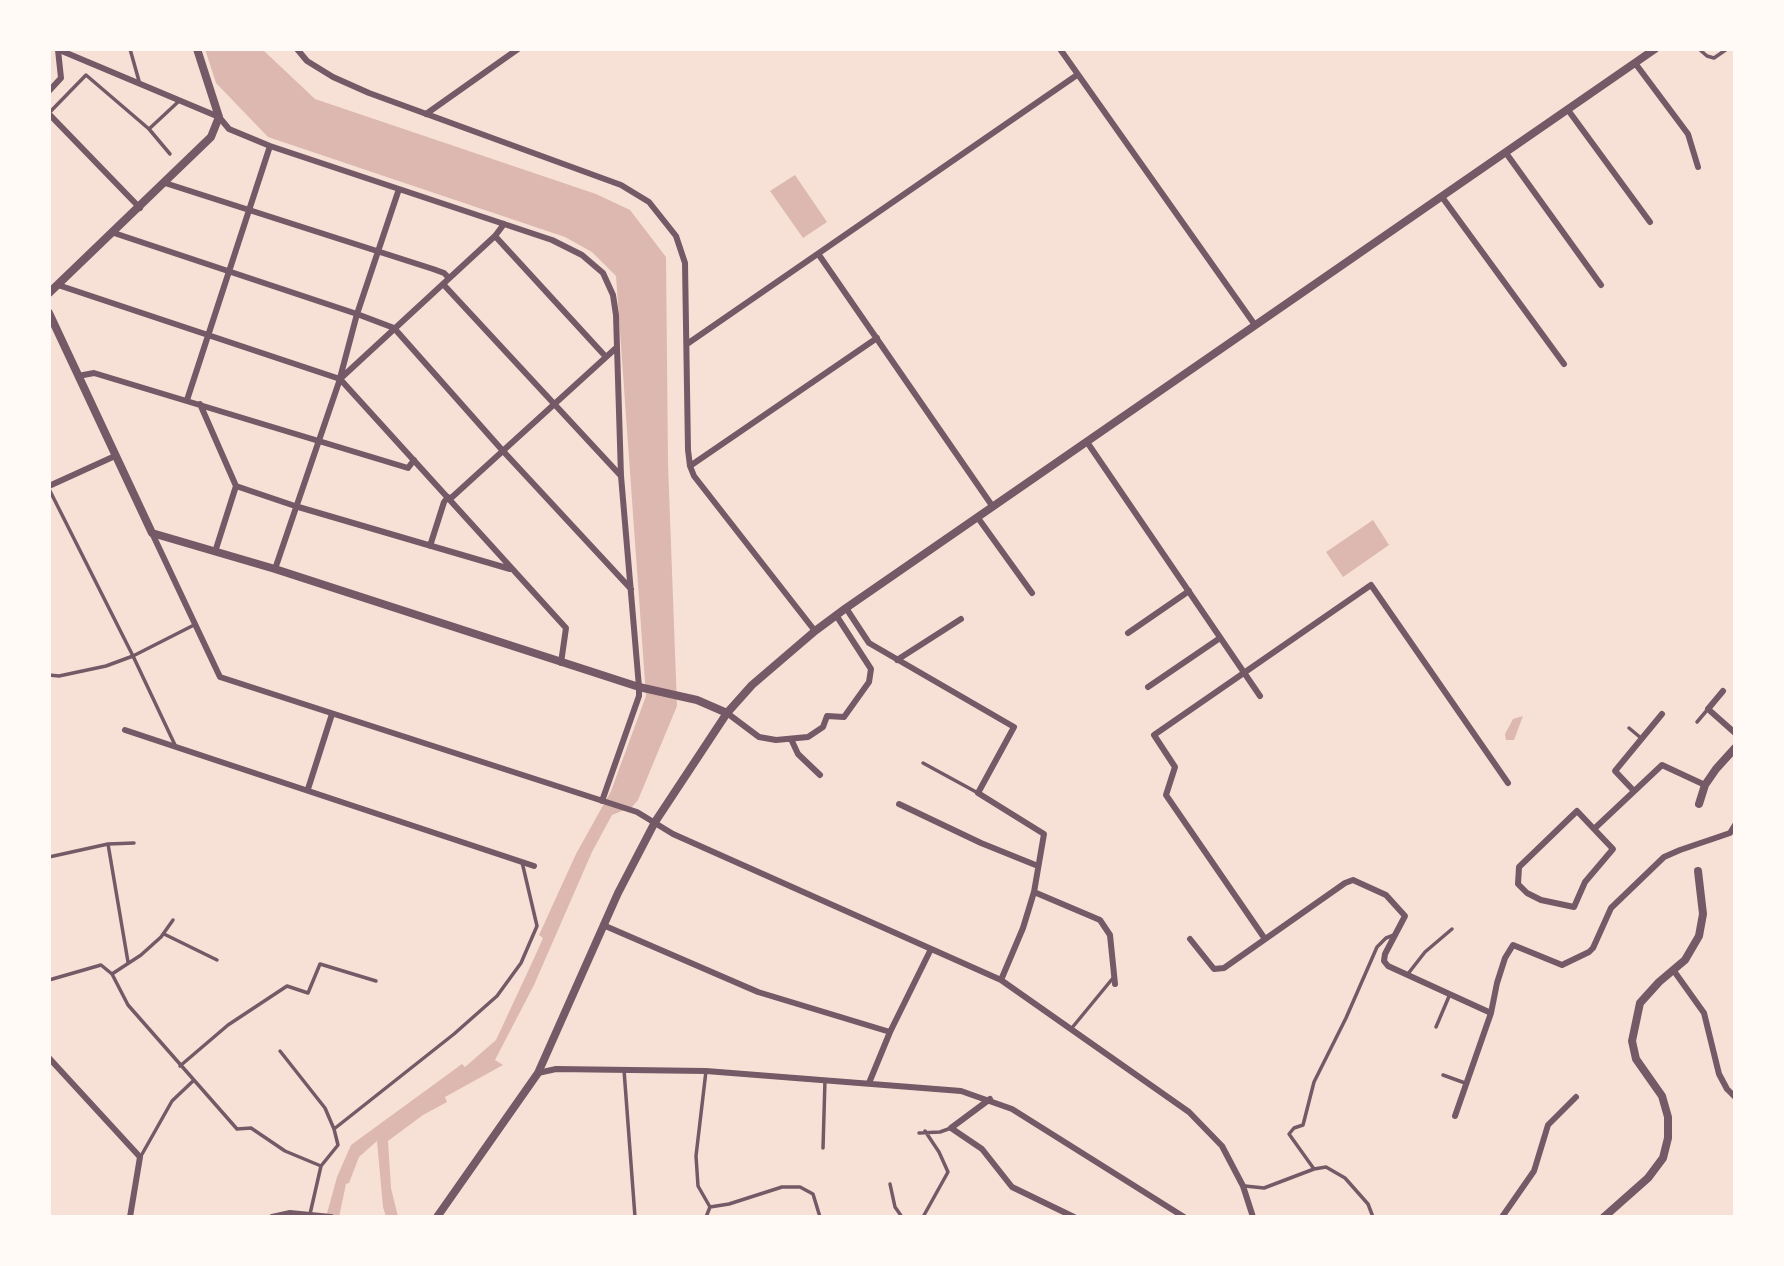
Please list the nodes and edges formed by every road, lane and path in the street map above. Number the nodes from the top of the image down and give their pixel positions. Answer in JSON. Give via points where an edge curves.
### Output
{"nodes":[{"id":1,"x":58,"y":49,"type":"edge"},
{"id":2,"x":130,"y":49,"type":"edge"},
{"id":3,"x":197,"y":49,"type":"edge"},
{"id":4,"x":297,"y":49,"type":"edge"},
{"id":5,"x":518,"y":49,"type":"edge"},
{"id":6,"x":1059,"y":49,"type":"edge"},
{"id":7,"x":1655,"y":49,"type":"edge"},
{"id":8,"x":1699,"y":49,"type":"edge"},
{"id":9,"x":1727,"y":49,"type":"edge"},
{"id":10,"x":1635,"y":63,"type":"junction"},
{"id":11,"x":1077,"y":75,"type":"junction"},
{"id":12,"x":139,"y":83,"type":"junction"},
{"id":13,"x":49,"y":91,"type":"edge"},
{"id":14,"x":180,"y":100,"type":"junction"},
{"id":15,"x":1568,"y":110,"type":"junction"},
{"id":16,"x":49,"y":114,"type":"edge"},
{"id":17,"x":426,"y":114,"type":"junction"},
{"id":18,"x":219,"y":117,"type":"junction"},
{"id":19,"x":149,"y":130,"type":"junction"},
{"id":20,"x":270,"y":146,"type":"junction"},
{"id":21,"x":1506,"y":153,"type":"junction"},
{"id":22,"x":170,"y":154,"type":"dead end"},
{"id":23,"x":1698,"y":167,"type":"dead end"},
{"id":24,"x":165,"y":183,"type":"junction"},
{"id":25,"x":399,"y":189,"type":"junction"},
{"id":26,"x":1442,"y":197,"type":"junction"},
{"id":27,"x":140,"y":208,"type":"junction"},
{"id":28,"x":248,"y":210,"type":"junction"},
{"id":29,"x":1650,"y":222,"type":"dead end"},
{"id":30,"x":504,"y":225,"type":"junction"},
{"id":31,"x":114,"y":233,"type":"junction"},
{"id":32,"x":495,"y":236,"type":"junction"},
{"id":33,"x":378,"y":251,"type":"junction"},
{"id":34,"x":819,"y":255,"type":"junction"},
{"id":35,"x":229,"y":270,"type":"junction"},
{"id":36,"x":446,"y":281,"type":"junction"},
{"id":37,"x":58,"y":285,"type":"junction"},
{"id":38,"x":1601,"y":285,"type":"dead end"},
{"id":39,"x":49,"y":293,"type":"edge"},
{"id":40,"x":49,"y":313,"type":"edge"},
{"id":41,"x":357,"y":314,"type":"junction"},
{"id":42,"x":1255,"y":325,"type":"junction"},
{"id":43,"x":394,"y":328,"type":"junction"},
{"id":44,"x":209,"y":335,"type":"junction"},
{"id":45,"x":877,"y":338,"type":"junction"},
{"id":46,"x":687,"y":344,"type":"junction"},
{"id":47,"x":616,"y":348,"type":"junction"},
{"id":48,"x":606,"y":357,"type":"junction"},
{"id":49,"x":1564,"y":364,"type":"dead end"},
{"id":50,"x":78,"y":376,"type":"junction"},
{"id":51,"x":340,"y":379,"type":"junction"},
{"id":52,"x":187,"y":400,"type":"junction"},
{"id":53,"x":200,"y":404,"type":"junction"},
{"id":54,"x":555,"y":404,"type":"junction"},
{"id":55,"x":318,"y":441,"type":"junction"},
{"id":56,"x":1087,"y":442,"type":"junction"},
{"id":57,"x":503,"y":451,"type":"junction"},
{"id":58,"x":115,"y":456,"type":"junction"},
{"id":59,"x":414,"y":460,"type":"junction"},
{"id":60,"x":690,"y":466,"type":"junction"},
{"id":61,"x":621,"y":476,"type":"junction"},
{"id":62,"x":236,"y":486,"type":"junction"},
{"id":63,"x":49,"y":488,"type":"edge"},
{"id":64,"x":449,"y":498,"type":"junction"},
{"id":65,"x":295,"y":506,"type":"junction"},
{"id":66,"x":993,"y":507,"type":"junction"},
{"id":67,"x":978,"y":518,"type":"junction"},
{"id":68,"x":152,"y":533,"type":"junction"},
{"id":69,"x":430,"y":546,"type":"junction"},
{"id":70,"x":215,"y":552,"type":"junction"},
{"id":71,"x":275,"y":569,"type":"junction"},
{"id":72,"x":511,"y":569,"type":"junction"},
{"id":73,"x":632,"y":590,"type":"junction"},
{"id":74,"x":1189,"y":591,"type":"junction"},
{"id":75,"x":1031,"y":593,"type":"dead end"},
{"id":76,"x":846,"y":608,"type":"junction"},
{"id":77,"x":836,"y":615,"type":"junction"},
{"id":78,"x":961,"y":619,"type":"dead end"},
{"id":79,"x":196,"y":624,"type":"junction"},
{"id":80,"x":815,"y":631,"type":"junction"},
{"id":81,"x":1128,"y":633,"type":"dead end"},
{"id":82,"x":1220,"y":638,"type":"junction"},
{"id":83,"x":133,"y":656,"type":"junction"},
{"id":84,"x":897,"y":660,"type":"junction"},
{"id":85,"x":561,"y":663,"type":"junction"},
{"id":86,"x":1245,"y":674,"type":"junction"},
{"id":87,"x":49,"y":675,"type":"edge"},
{"id":88,"x":641,"y":687,"type":"junction"},
{"id":89,"x":1148,"y":687,"type":"dead end"},
{"id":90,"x":1723,"y":691,"type":"dead end"},
{"id":91,"x":1260,"y":696,"type":"dead end"},
{"id":92,"x":1708,"y":709,"type":"junction"},
{"id":93,"x":727,"y":713,"type":"junction"},
{"id":94,"x":332,"y":714,"type":"junction"},
{"id":95,"x":1662,"y":714,"type":"dead end"},
{"id":96,"x":1697,"y":722,"type":"dead end"},
{"id":97,"x":1629,"y":728,"type":"dead end"},
{"id":98,"x":125,"y":730,"type":"dead end"},
{"id":99,"x":1735,"y":733,"type":"edge"},
{"id":100,"x":791,"y":739,"type":"junction"},
{"id":101,"x":1642,"y":739,"type":"junction"},
{"id":102,"x":175,"y":746,"type":"junction"},
{"id":103,"x":1735,"y":748,"type":"edge"},
{"id":104,"x":923,"y":763,"type":"dead end"},
{"id":105,"x":820,"y":775,"type":"dead end"},
{"id":106,"x":1508,"y":783,"type":"dead end"},
{"id":107,"x":1705,"y":785,"type":"junction"},
{"id":108,"x":308,"y":789,"type":"junction"},
{"id":109,"x":1634,"y":791,"type":"junction"},
{"id":110,"x":978,"y":793,"type":"junction"},
{"id":111,"x":602,"y":801,"type":"junction"},
{"id":112,"x":899,"y":804,"type":"dead end"},
{"id":113,"x":1699,"y":804,"type":"dead end"},
{"id":114,"x":655,"y":822,"type":"junction"},
{"id":115,"x":1735,"y":825,"type":"edge"},
{"id":116,"x":1594,"y":829,"type":"junction"},
{"id":117,"x":134,"y":843,"type":"dead end"},
{"id":118,"x":108,"y":844,"type":"junction"},
{"id":119,"x":49,"y":857,"type":"edge"},
{"id":120,"x":522,"y":862,"type":"junction"},
{"id":121,"x":534,"y":866,"type":"dead end"},
{"id":122,"x":1038,"y":866,"type":"junction"},
{"id":123,"x":1698,"y":871,"type":"dead end"},
{"id":124,"x":1034,"y":892,"type":"junction"},
{"id":125,"x":173,"y":920,"type":"dead end"},
{"id":126,"x":603,"y":925,"type":"junction"},
{"id":127,"x":1452,"y":929,"type":"dead end"},
{"id":128,"x":164,"y":934,"type":"junction"},
{"id":129,"x":1394,"y":935,"type":"junction"},
{"id":130,"x":1190,"y":939,"type":"dead end"},
{"id":131,"x":1265,"y":939,"type":"junction"},
{"id":132,"x":931,"y":948,"type":"junction"},
{"id":133,"x":218,"y":960,"type":"dead end"},
{"id":134,"x":128,"y":962,"type":"junction"},
{"id":135,"x":1674,"y":971,"type":"junction"},
{"id":136,"x":112,"y":974,"type":"junction"},
{"id":137,"x":1407,"y":975,"type":"junction"},
{"id":138,"x":49,"y":980,"type":"edge"},
{"id":139,"x":1001,"y":980,"type":"junction"},
{"id":140,"x":1115,"y":980,"type":"joint"},
{"id":141,"x":376,"y":981,"type":"dead end"},
{"id":142,"x":1450,"y":994,"type":"junction"},
{"id":143,"x":1490,"y":1013,"type":"junction"},
{"id":144,"x":1436,"y":1027,"type":"dead end"},
{"id":145,"x":1071,"y":1029,"type":"junction"},
{"id":146,"x":890,"y":1032,"type":"junction"},
{"id":147,"x":280,"y":1051,"type":"dead end"},
{"id":148,"x":50,"y":1061,"type":"edge"},
{"id":149,"x":180,"y":1066,"type":"junction"},
{"id":150,"x":624,"y":1070,"type":"junction"},
{"id":151,"x":706,"y":1071,"type":"junction"},
{"id":152,"x":538,"y":1073,"type":"junction"},
{"id":153,"x":1443,"y":1075,"type":"dead end"},
{"id":154,"x":825,"y":1080,"type":"junction"},
{"id":155,"x":193,"y":1081,"type":"junction"},
{"id":156,"x":869,"y":1083,"type":"junction"},
{"id":157,"x":1465,"y":1083,"type":"junction"},
{"id":158,"x":1576,"y":1097,"type":"dead end"},
{"id":159,"x":1735,"y":1097,"type":"edge"},
{"id":160,"x":990,"y":1099,"type":"junction"},
{"id":161,"x":1455,"y":1116,"type":"dead end"},
{"id":162,"x":951,"y":1128,"type":"junction"},
{"id":163,"x":334,"y":1129,"type":"junction"},
{"id":164,"x":925,"y":1131,"type":"junction"},
{"id":165,"x":919,"y":1133,"type":"dead end"},
{"id":166,"x":823,"y":1148,"type":"dead end"},
{"id":167,"x":140,"y":1157,"type":"junction"},
{"id":168,"x":321,"y":1166,"type":"junction"},
{"id":169,"x":1314,"y":1169,"type":"junction"},
{"id":170,"x":890,"y":1184,"type":"dead end"},
{"id":171,"x":1243,"y":1186,"type":"junction"},
{"id":172,"x":710,"y":1207,"type":"junction"},
{"id":173,"x":310,"y":1214,"type":"junction"},
{"id":174,"x":328,"y":1216,"type":"edge"},
{"id":175,"x":130,"y":1217,"type":"edge"},
{"id":176,"x":272,"y":1217,"type":"edge"},
{"id":177,"x":437,"y":1217,"type":"edge"},
{"id":178,"x":635,"y":1217,"type":"edge"},
{"id":179,"x":706,"y":1217,"type":"edge"},
{"id":180,"x":820,"y":1217,"type":"edge"},
{"id":181,"x":902,"y":1217,"type":"edge"},
{"id":182,"x":923,"y":1217,"type":"edge"},
{"id":183,"x":1074,"y":1217,"type":"edge"},
{"id":184,"x":1184,"y":1217,"type":"edge"},
{"id":185,"x":1253,"y":1217,"type":"edge"},
{"id":186,"x":1373,"y":1217,"type":"edge"},
{"id":187,"x":1502,"y":1217,"type":"edge"},
{"id":188,"x":1604,"y":1217,"type":"edge"}],
"edges":[{"from":1,"to":12,"type":"street"},
{"from":1,"to":13,"type":"street","via":[[61,78]]},
{"from":2,"to":12,"type":"lane"},
{"from":3,"to":18,"type":"street"},
{"from":4,"to":17,"type":"street","via":[[333,77]]},
{"from":5,"to":17,"type":"street"},
{"from":6,"to":11,"type":"street"},
{"from":7,"to":10,"type":"street"},
{"from":8,"to":9,"type":"lane","via":[[1714,58]]},
{"from":10,"to":15,"type":"street"},
{"from":10,"to":23,"type":"street","via":[[1688,134]]},
{"from":11,"to":34,"type":"street"},
{"from":11,"to":42,"type":"street"},
{"from":12,"to":14,"type":"street"},
{"from":14,"to":18,"type":"street"},
{"from":14,"to":19,"type":"lane"},
{"from":15,"to":21,"type":"street"},
{"from":15,"to":29,"type":"street"},
{"from":16,"to":19,"type":"lane","via":[[86,75]]},
{"from":16,"to":27,"type":"street"},
{"from":17,"to":46,"type":"street","via":[[621,185],[649,202],[676,236],[685,264]]},
{"from":18,"to":20,"type":"street","via":[[229,129]]},
{"from":18,"to":24,"type":"street","via":[[211,137]]},
{"from":19,"to":22,"type":"lane"},
{"from":20,"to":25,"type":"street"},
{"from":20,"to":28,"type":"street"},
{"from":21,"to":26,"type":"street"},
{"from":21,"to":38,"type":"street"},
{"from":24,"to":27,"type":"street"},
{"from":24,"to":28,"type":"street"},
{"from":25,"to":30,"type":"street"},
{"from":25,"to":33,"type":"street"},
{"from":26,"to":42,"type":"street"},
{"from":26,"to":49,"type":"street"},
{"from":27,"to":31,"type":"street"},
{"from":28,"to":33,"type":"street"},
{"from":28,"to":35,"type":"street"},
{"from":30,"to":32,"type":"street"},
{"from":30,"to":47,"type":"street","via":[[569,247],[603,273],[612,295]]},
{"from":31,"to":35,"type":"street"},
{"from":31,"to":37,"type":"street"},
{"from":32,"to":36,"type":"street"},
{"from":32,"to":48,"type":"street"},
{"from":33,"to":36,"type":"street","via":[[444,273]]},
{"from":33,"to":41,"type":"street"},
{"from":34,"to":45,"type":"street"},
{"from":34,"to":46,"type":"street"},
{"from":35,"to":41,"type":"street"},
{"from":35,"to":44,"type":"street"},
{"from":36,"to":43,"type":"street"},
{"from":36,"to":54,"type":"street"},
{"from":37,"to":39,"type":"street"},
{"from":37,"to":44,"type":"street"},
{"from":40,"to":50,"type":"street"},
{"from":41,"to":43,"type":"street"},
{"from":41,"to":51,"type":"street"},
{"from":42,"to":56,"type":"street"},
{"from":43,"to":51,"type":"street"},
{"from":43,"to":57,"type":"street"},
{"from":44,"to":51,"type":"street"},
{"from":44,"to":52,"type":"street"},
{"from":45,"to":60,"type":"street"},
{"from":45,"to":66,"type":"street"},
{"from":46,"to":60,"type":"street"},
{"from":47,"to":48,"type":"street"},
{"from":47,"to":61,"type":"street"},
{"from":48,"to":54,"type":"street"},
{"from":50,"to":52,"type":"street","via":[[94,373]]},
{"from":50,"to":58,"type":"street"},
{"from":51,"to":55,"type":"street"},
{"from":51,"to":59,"type":"street"},
{"from":52,"to":53,"type":"street"},
{"from":53,"to":55,"type":"street"},
{"from":53,"to":62,"type":"street"},
{"from":54,"to":57,"type":"street"},
{"from":54,"to":61,"type":"street"},
{"from":55,"to":59,"type":"street","via":[[408,468]]},
{"from":55,"to":65,"type":"street"},
{"from":56,"to":66,"type":"street"},
{"from":56,"to":74,"type":"street"},
{"from":57,"to":64,"type":"street"},
{"from":57,"to":73,"type":"street"},
{"from":58,"to":63,"type":"street"},
{"from":58,"to":68,"type":"street"},
{"from":59,"to":64,"type":"street"},
{"from":60,"to":80,"type":"street"},
{"from":61,"to":73,"type":"street"},
{"from":62,"to":65,"type":"street"},
{"from":62,"to":70,"type":"street"},
{"from":63,"to":83,"type":"lane"},
{"from":64,"to":69,"type":"street"},
{"from":64,"to":72,"type":"street"},
{"from":65,"to":69,"type":"street"},
{"from":65,"to":71,"type":"street"},
{"from":66,"to":67,"type":"street"},
{"from":67,"to":75,"type":"street"},
{"from":67,"to":76,"type":"street"},
{"from":68,"to":70,"type":"street"},
{"from":68,"to":79,"type":"street"},
{"from":69,"to":72,"type":"street"},
{"from":70,"to":71,"type":"street"},
{"from":71,"to":85,"type":"street"},
{"from":72,"to":85,"type":"street","via":[[566,628]]},
{"from":73,"to":88,"type":"street"},
{"from":74,"to":81,"type":"street"},
{"from":74,"to":82,"type":"street"},
{"from":76,"to":77,"type":"street"},
{"from":76,"to":84,"type":"street","via":[[869,643]]},
{"from":77,"to":80,"type":"street"},
{"from":77,"to":100,"type":"street","via":[[870,669],[869,682],[844,717],[827,716],[816,732]]},
{"from":78,"to":84,"type":"street"},
{"from":79,"to":83,"type":"lane"},
{"from":79,"to":94,"type":"street","via":[[220,677]]},
{"from":80,"to":93,"type":"street"},
{"from":82,"to":86,"type":"street"},
{"from":82,"to":89,"type":"street"},
{"from":83,"to":87,"type":"lane","via":[[106,666]]},
{"from":83,"to":102,"type":"lane"},
{"from":84,"to":110,"type":"street","via":[[1014,727]]},
{"from":85,"to":88,"type":"street"},
{"from":86,"to":91,"type":"street"},
{"from":86,"to":106,"type":"street","via":[[1371,584]]},
{"from":86,"to":131,"type":"street","via":[[1154,735],[1175,767],[1166,795]]},
{"from":88,"to":93,"type":"street","via":[[697,699]]},
{"from":88,"to":111,"type":"street"},
{"from":90,"to":92,"type":"street"},
{"from":92,"to":96,"type":"lane"},
{"from":92,"to":99,"type":"street"},
{"from":93,"to":100,"type":"street","via":[[759,737]]},
{"from":93,"to":114,"type":"street"},
{"from":94,"to":108,"type":"street"},
{"from":94,"to":111,"type":"street"},
{"from":95,"to":101,"type":"street"},
{"from":97,"to":101,"type":"lane"},
{"from":98,"to":102,"type":"street"},
{"from":100,"to":105,"type":"street","via":[[798,754]]},
{"from":101,"to":109,"type":"street","via":[[1615,771]]},
{"from":102,"to":108,"type":"street"},
{"from":103,"to":107,"type":"street"},
{"from":104,"to":110,"type":"lane"},
{"from":107,"to":109,"type":"street","via":[[1662,765]]},
{"from":107,"to":113,"type":"street"},
{"from":108,"to":120,"type":"street"},
{"from":109,"to":116,"type":"street"},
{"from":110,"to":122,"type":"street","via":[[1044,834]]},
{"from":111,"to":114,"type":"street"},
{"from":112,"to":122,"type":"street"},
{"from":114,"to":126,"type":"street"},
{"from":114,"to":132,"type":"street"},
{"from":115,"to":143,"type":"street","via":[[1730,833],[1664,858],[1611,908],[1589,952],[1562,965],[1513,945],[1496,983]]},
{"from":116,"to":116,"type":"street","via":[[1612,849],[1573,907],[1541,900],[1518,884],[1519,867],[1577,811]]},
{"from":117,"to":118,"type":"lane"},
{"from":118,"to":119,"type":"lane"},
{"from":118,"to":134,"type":"lane"},
{"from":120,"to":121,"type":"street"},
{"from":120,"to":163,"type":"lane","via":[[537,926],[521,963],[497,996]]},
{"from":122,"to":124,"type":"street"},
{"from":123,"to":135,"type":"street","via":[[1703,914],[1699,936]]},
{"from":124,"to":139,"type":"street"},
{"from":124,"to":140,"type":"street","via":[[1100,919],[1110,935]]},
{"from":125,"to":128,"type":"lane"},
{"from":126,"to":146,"type":"street","via":[[758,992]]},
{"from":126,"to":152,"type":"street"},
{"from":127,"to":137,"type":"lane"},
{"from":128,"to":133,"type":"lane"},
{"from":128,"to":134,"type":"lane"},
{"from":129,"to":131,"type":"street","via":[[1405,916],[1386,895],[1353,880]]},
{"from":129,"to":137,"type":"street","via":[[1384,961]]},
{"from":129,"to":169,"type":"lane","via":[[1377,947],[1314,1082],[1303,1125],[1289,1134]]},
{"from":130,"to":131,"type":"street","via":[[1214,969],[1224,968]]},
{"from":132,"to":139,"type":"street"},
{"from":132,"to":146,"type":"street"},
{"from":134,"to":136,"type":"lane"},
{"from":135,"to":159,"type":"street","via":[[1704,1013],[1719,1074]]},
{"from":135,"to":188,"type":"street","via":[[1640,1003],[1632,1041],[1636,1059],[1662,1096],[1668,1117],[1663,1158],[1648,1178]]},
{"from":136,"to":138,"type":"lane","via":[[102,965]]},
{"from":136,"to":149,"type":"lane","via":[[128,1005]]},
{"from":137,"to":142,"type":"street"},
{"from":139,"to":145,"type":"street"},
{"from":140,"to":145,"type":"lane"},
{"from":141,"to":149,"type":"lane","via":[[320,964],[308,993],[287,986],[228,1025]]},
{"from":142,"to":143,"type":"street"},
{"from":142,"to":144,"type":"lane"},
{"from":143,"to":157,"type":"street"},
{"from":145,"to":171,"type":"street","via":[[1189,1112],[1222,1146]]},
{"from":146,"to":156,"type":"street"},
{"from":147,"to":163,"type":"lane","via":[[326,1108]]},
{"from":148,"to":167,"type":"street"},
{"from":149,"to":155,"type":"lane"},
{"from":150,"to":151,"type":"street"},
{"from":150,"to":152,"type":"street"},
{"from":150,"to":178,"type":"lane"},
{"from":151,"to":154,"type":"street"},
{"from":151,"to":172,"type":"lane","via":[[696,1156],[698,1186]]},
{"from":152,"to":177,"type":"street"},
{"from":153,"to":157,"type":"lane"},
{"from":154,"to":156,"type":"street"},
{"from":154,"to":166,"type":"lane"},
{"from":155,"to":167,"type":"lane","via":[[172,1101]]},
{"from":155,"to":168,"type":"lane","via":[[237,1129],[251,1128],[285,1151]]},
{"from":156,"to":160,"type":"street","via":[[961,1091]]},
{"from":157,"to":161,"type":"street"},
{"from":158,"to":187,"type":"street","via":[[1548,1125],[1534,1171]]},
{"from":160,"to":162,"type":"street"},
{"from":160,"to":184,"type":"street","via":[[1012,1108]]},
{"from":162,"to":164,"type":"lane"},
{"from":162,"to":183,"type":"street","via":[[982,1149],[1012,1187]]},
{"from":163,"to":168,"type":"lane","via":[[338,1145]]},
{"from":164,"to":165,"type":"lane"},
{"from":164,"to":182,"type":"lane","via":[[948,1172]]},
{"from":167,"to":175,"type":"street"},
{"from":168,"to":173,"type":"lane"},
{"from":169,"to":171,"type":"lane","via":[[1264,1188]]},
{"from":169,"to":186,"type":"lane","via":[[1326,1167],[1345,1178],[1368,1204]]},
{"from":170,"to":181,"type":"lane"},
{"from":171,"to":185,"type":"street"},
{"from":172,"to":179,"type":"lane"},
{"from":172,"to":180,"type":"lane","via":[[782,1187],[800,1187],[813,1194]]},
{"from":173,"to":174,"type":"street"},
{"from":173,"to":176,"type":"street"}]}
